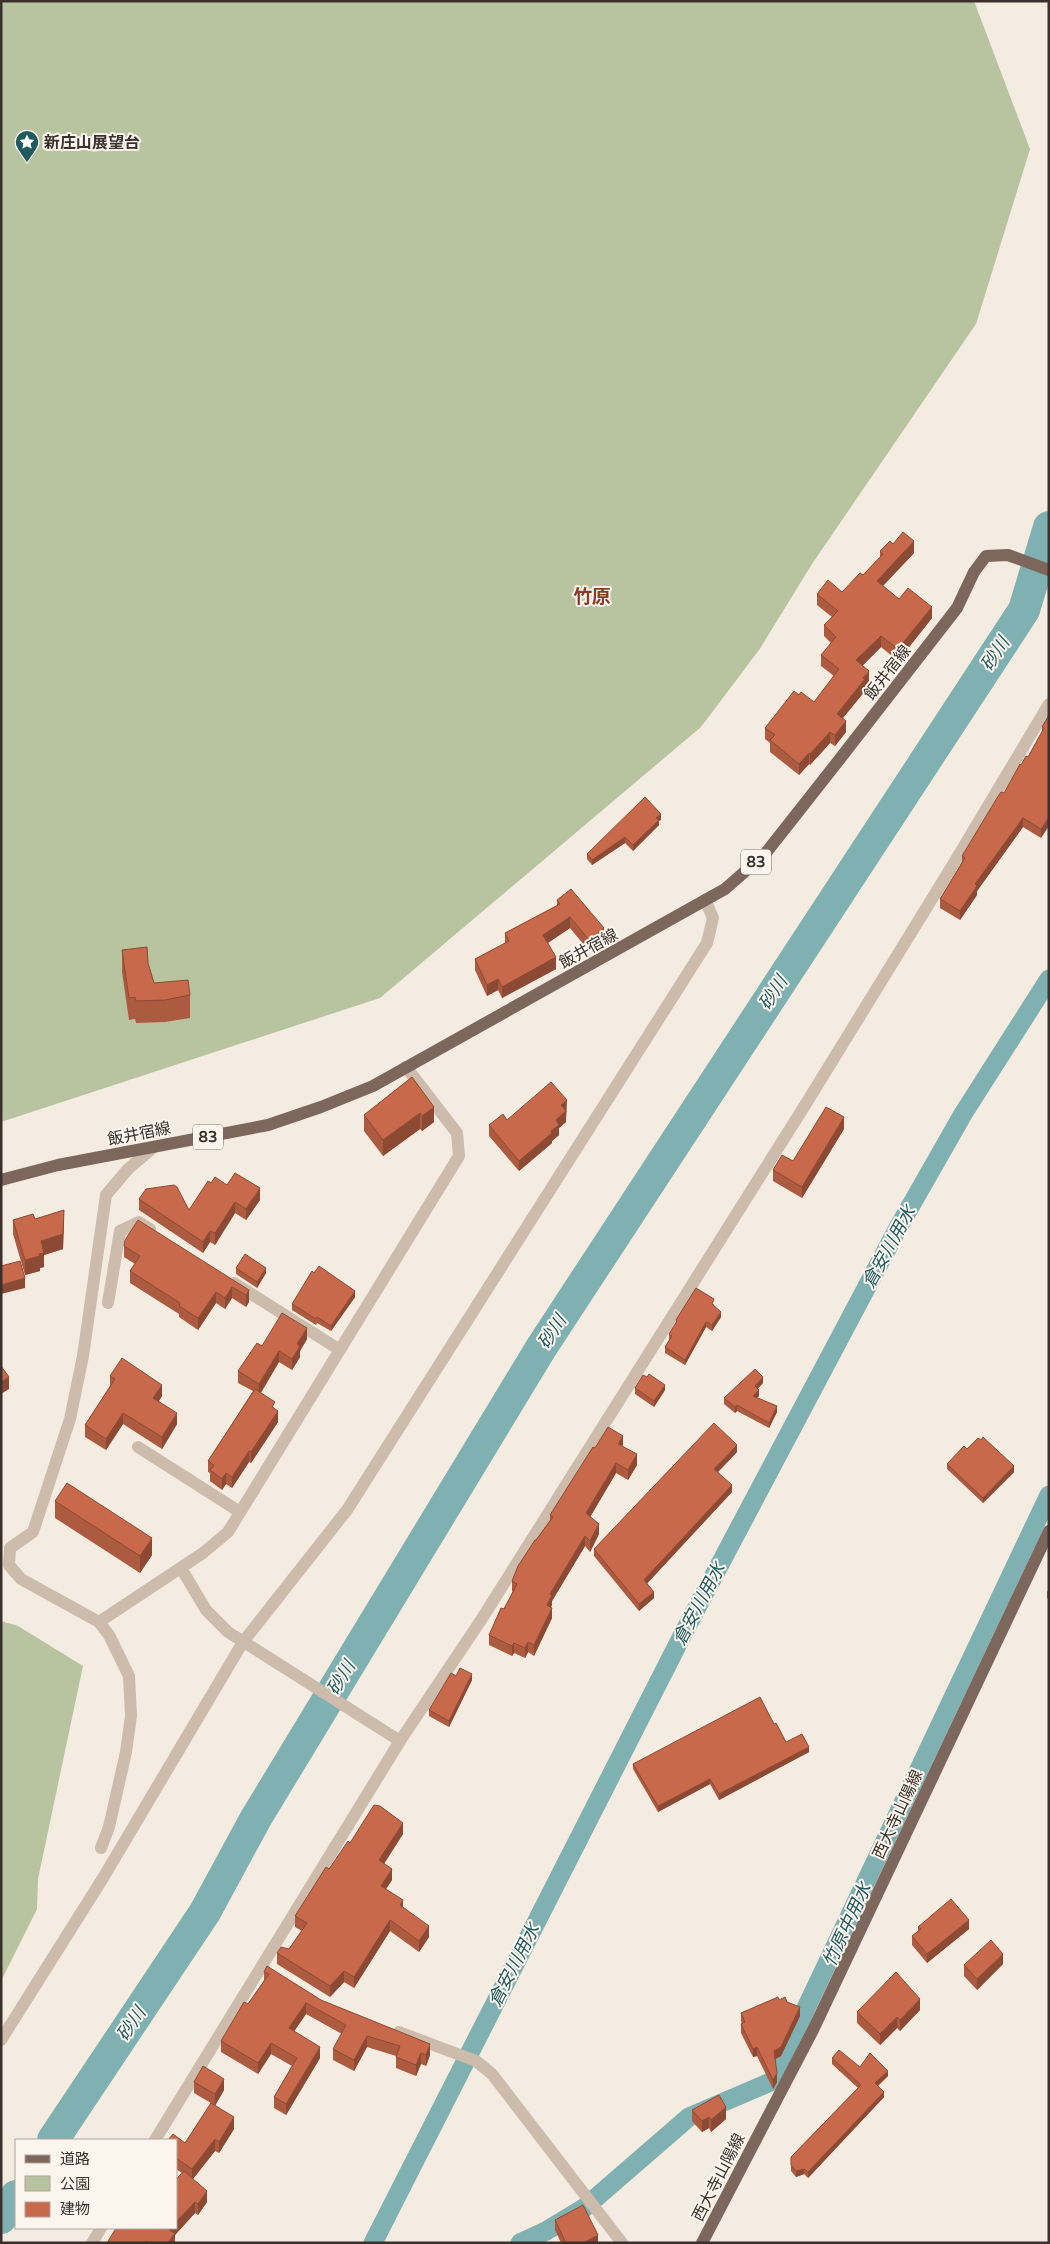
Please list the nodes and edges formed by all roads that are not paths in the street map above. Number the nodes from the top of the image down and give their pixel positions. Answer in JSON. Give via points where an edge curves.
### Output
{"nodes":[{"id":1,"x":1049,"y":570,"type":"edge"},
{"id":2,"x":1049,"y":704,"type":"edge"},
{"id":3,"x":705,"y":900,"type":"junction"},
{"id":4,"x":406,"y":1067,"type":"junction"},
{"id":5,"x":154,"y":1147,"type":"junction"},
{"id":6,"x":1,"y":1180,"type":"edge"},
{"id":7,"x":164,"y":1238,"type":"edge"},
{"id":8,"x":223,"y":1275,"type":"edge"},
{"id":9,"x":108,"y":1303,"type":"dead end"},
{"id":10,"x":340,"y":1350,"type":"junction"},
{"id":11,"x":138,"y":1447,"type":"dead end"},
{"id":12,"x":240,"y":1512,"type":"junction"},
{"id":13,"x":1049,"y":1530,"type":"edge"},
{"id":14,"x":181,"y":1568,"type":"junction"},
{"id":15,"x":1,"y":1571,"type":"edge"},
{"id":16,"x":22,"y":1580,"type":"junction"},
{"id":17,"x":99,"y":1622,"type":"junction"},
{"id":18,"x":247,"y":1644,"type":"junction"},
{"id":19,"x":400,"y":1741,"type":"junction"},
{"id":20,"x":101,"y":1848,"type":"dead end"},
{"id":21,"x":386,"y":2027,"type":"edge"},
{"id":22,"x":1,"y":2040,"type":"edge"},
{"id":23,"x":156,"y":2139,"type":"edge"},
{"id":24,"x":100,"y":2229,"type":"edge"},
{"id":25,"x":92,"y":2243,"type":"edge"},
{"id":26,"x":622,"y":2243,"type":"edge"},
{"id":27,"x":702,"y":2243,"type":"edge"}],
"edges":[{"from":1,"to":3,"type":"main road","name":"飯井宿線","number":"83","via":[[1008,554],[986,556],[974,572],[957,608],[765,854],[725,889]]},
{"from":2,"to":19,"type":"street","via":[[807,1102],[483,1617]]},
{"from":3,"to":4,"type":"main road","name":"飯井宿線","number":"83"},
{"from":3,"to":18,"type":"street","via":[[713,918],[707,943],[347,1510]]},
{"from":4,"to":5,"type":"main road","name":"飯井宿線","number":"83","via":[[373,1086],[268,1125]]},
{"from":4,"to":10,"type":"street","via":[[457,1134],[459,1156]]},
{"from":5,"to":6,"type":"main road","name":"飯井宿線","number":"83","via":[[58,1165]]},
{"from":5,"to":16,"type":"street","via":[[128,1169],[106,1195],[83,1356],[70,1419],[33,1532],[10,1548],[10,1565]]},
{"from":7,"to":9,"type":"street","via":[[139,1222],[120,1231]]},
{"from":8,"to":10,"type":"street"},
{"from":10,"to":12,"type":"street"},
{"from":11,"to":12,"type":"street"},
{"from":12,"to":14,"type":"street","via":[[228,1532]]},
{"from":13,"to":27,"type":"main road","name":"西大寺山陽線","via":[[813,2030]]},
{"from":14,"to":17,"type":"street"},
{"from":14,"to":18,"type":"street","via":[[206,1610],[228,1632]]},
{"from":15,"to":16,"type":"street"},
{"from":16,"to":17,"type":"street"},
{"from":17,"to":20,"type":"street","via":[[129,1676],[131,1716],[109,1827]]},
{"from":18,"to":19,"type":"street"},
{"from":18,"to":22,"type":"street"},
{"from":19,"to":23,"type":"street","via":[[267,1967]]},
{"from":21,"to":26,"type":"street","via":[[476,2061],[492,2074]]},
{"from":24,"to":25,"type":"street"}]}
